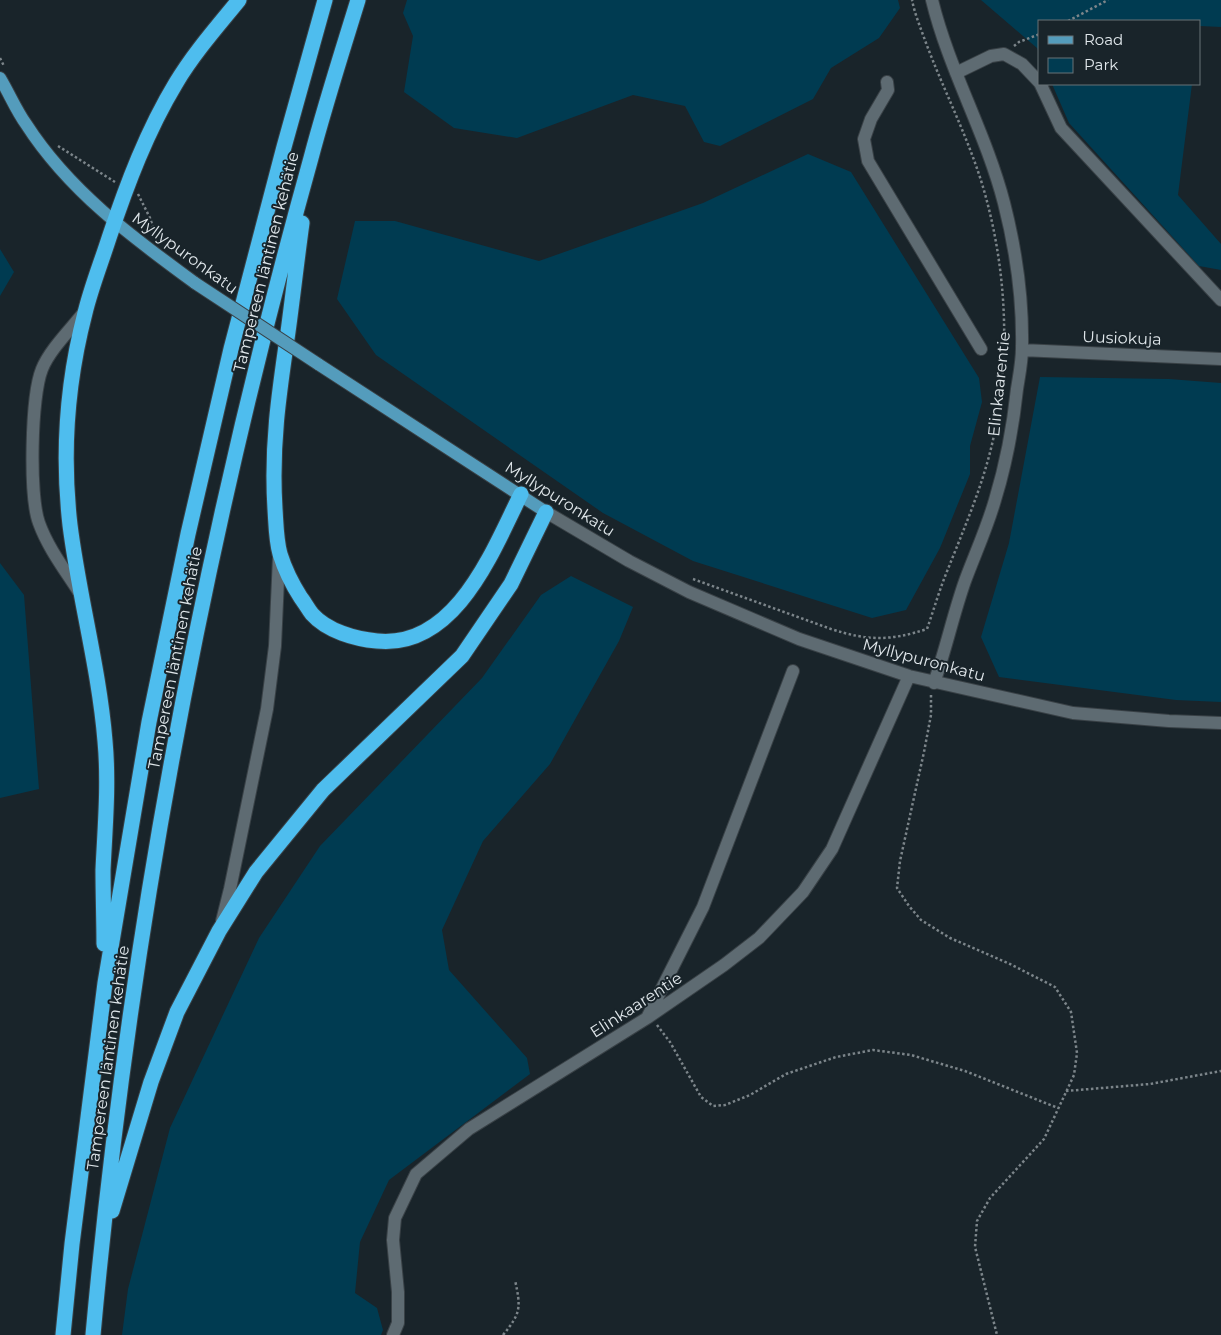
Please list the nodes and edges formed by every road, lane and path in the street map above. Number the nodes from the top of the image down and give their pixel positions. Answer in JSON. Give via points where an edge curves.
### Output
{"nodes":[{"id":1,"x":239,"y":0,"type":"edge"},
{"id":2,"x":325,"y":0,"type":"edge"},
{"id":3,"x":358,"y":0,"type":"edge"},
{"id":4,"x":932,"y":0,"type":"edge"},
{"id":5,"x":1108,"y":0,"type":"edge"},
{"id":6,"x":1070,"y":20,"type":"edge"},
{"id":7,"x":1038,"y":35,"type":"edge"},
{"id":8,"x":1004,"y":54,"type":"junction"},
{"id":9,"x":0,"y":58,"type":"edge"},
{"id":10,"x":2,"y":72,"type":"edge"},
{"id":11,"x":956,"y":73,"type":"junction"},
{"id":12,"x":888,"y":82,"type":"dead end"},
{"id":13,"x":1038,"y":82,"type":"edge"},
{"id":14,"x":1040,"y":85,"type":"edge"},
{"id":15,"x":56,"y":144,"type":"dead end"},
{"id":16,"x":311,"y":158,"type":"junction"},
{"id":17,"x":126,"y":188,"type":"junction"},
{"id":18,"x":115,"y":222,"type":"junction"},
{"id":19,"x":158,"y":244,"type":"dead end"},
{"id":20,"x":1221,"y":300,"type":"edge"},
{"id":21,"x":85,"y":312,"type":"junction"},
{"id":22,"x":981,"y":349,"type":"dead end"},
{"id":23,"x":1022,"y":350,"type":"junction"},
{"id":24,"x":1221,"y":359,"type":"edge"},
{"id":25,"x":520,"y":494,"type":"junction"},
{"id":26,"x":546,"y":512,"type":"junction"},
{"id":27,"x":280,"y":552,"type":"junction"},
{"id":28,"x":693,"y":579,"type":"dead end"},
{"id":29,"x":83,"y":598,"type":"junction"},
{"id":30,"x":882,"y":639,"type":"dead end"},
{"id":31,"x":793,"y":671,"type":"dead end"},
{"id":32,"x":908,"y":676,"type":"junction"},
{"id":33,"x":934,"y":683,"type":"junction"},
{"id":34,"x":1221,"y":723,"type":"edge"},
{"id":35,"x":219,"y":931,"type":"junction"},
{"id":36,"x":105,"y":983,"type":"junction"},
{"id":37,"x":649,"y":1017,"type":"junction"},
{"id":38,"x":1221,"y":1071,"type":"edge"},
{"id":39,"x":1066,"y":1091,"type":"junction"},
{"id":40,"x":1058,"y":1108,"type":"junction"},
{"id":41,"x":100,"y":1251,"type":"junction"},
{"id":42,"x":516,"y":1280,"type":"dead end"},
{"id":43,"x":63,"y":1335,"type":"edge"},
{"id":44,"x":93,"y":1335,"type":"edge"},
{"id":45,"x":393,"y":1335,"type":"edge"},
{"id":46,"x":503,"y":1335,"type":"edge"},
{"id":47,"x":998,"y":1335,"type":"edge"}],
"edges":[{"from":1,"to":17,"type":"highway","via":[[176,82]]},
{"from":2,"to":36,"type":"highway","name":"Tampereen läntinen kehätie","via":[[231,349],[188,534],[149,722]]},
{"from":3,"to":16,"type":"highway","name":"Tampereen läntinen kehätie"},
{"from":4,"to":11,"type":"street","name":"Elinkaarentie"},
{"from":5,"to":6,"type":"path"},
{"from":7,"to":8,"type":"path","via":[[1019,42]]},
{"from":8,"to":11,"type":"street","via":[[991,56]]},
{"from":8,"to":13,"type":"street","via":[[1022,64]]},
{"from":9,"to":10,"type":"path"},
{"from":10,"to":18,"type":"main road","name":"Myllypuronkatu","via":[[26,124],[55,164]]},
{"from":11,"to":23,"type":"street","name":"Elinkaarentie","via":[[1003,200],[1018,277]]},
{"from":12,"to":22,"type":"street","via":[[888,90],[871,119],[864,139],[868,161]]},
{"from":14,"to":20,"type":"street","via":[[1061,128]]},
{"from":15,"to":17,"type":"path"},
{"from":16,"to":27,"type":"highway","via":[[274,430],[273,472]]},
{"from":16,"to":41,"type":"highway","name":"Tampereen läntinen kehätie","via":[[216,540],[178,728],[142,932]]},
{"from":17,"to":18,"type":"highway"},
{"from":17,"to":19,"type":"path","via":[[138,193],[144,203]]},
{"from":18,"to":21,"type":"highway"},
{"from":18,"to":25,"type":"main road","name":"Myllypuronkatu","bridge":true,"via":[[195,283]]},
{"from":21,"to":29,"type":"highway","via":[[74,365],[66,464],[70,525]]},
{"from":21,"to":29,"type":"street","via":[[42,369],[33,443],[33,495],[38,522],[48,544]]},
{"from":23,"to":24,"type":"street","name":"Uusiokuja"},
{"from":23,"to":33,"type":"street","name":"Elinkaarentie","via":[[1007,457]]},
{"from":25,"to":26,"type":"main road","name":"Myllypuronkatu"},
{"from":25,"to":27,"type":"highway","via":[[481,574],[463,600],[428,630],[407,638],[385,642],[365,640],[329,626],[312,614],[304,603],[290,581]]},
{"from":26,"to":32,"type":"street","name":"Myllypuronkatu","via":[[689,592],[799,639]]},
{"from":26,"to":35,"type":"highway","via":[[511,584],[462,656],[323,790],[256,872]]},
{"from":27,"to":35,"type":"street","via":[[275,646],[267,709]]},
{"from":28,"to":30,"type":"path","via":[[831,629]]},
{"from":29,"to":36,"type":"highway","via":[[106,742]]},
{"from":31,"to":37,"type":"street","via":[[703,907]]},
{"from":32,"to":33,"type":"street","name":"Myllypuronkatu"},
{"from":32,"to":37,"type":"street","name":"Elinkaarentie","via":[[832,849],[803,892],[759,938]]},
{"from":33,"to":34,"type":"street","name":"Myllypuronkatu","via":[[1073,713]]},
{"from":33,"to":39,"type":"path","via":[[930,697],[931,714],[897,888],[921,920],[950,938],[1055,987],[1071,1012],[1077,1053],[1074,1075]]},
{"from":35,"to":41,"type":"highway","via":[[177,1012],[151,1082]]},
{"from":36,"to":43,"type":"highway","name":"Tampereen läntinen kehätie"},
{"from":37,"to":40,"type":"path","via":[[670,1042],[701,1097],[713,1106],[750,1095],[786,1074],[836,1057],[873,1050],[911,1055],[965,1071]]},
{"from":37,"to":45,"type":"street","name":"Elinkaarentie","via":[[469,1129],[416,1174],[395,1218],[393,1240],[398,1323]]},
{"from":38,"to":39,"type":"path","via":[[1150,1084]]},
{"from":39,"to":40,"type":"path"},
{"from":40,"to":47,"type":"path","via":[[1044,1139],[990,1198],[978,1220],[975,1248]]},
{"from":41,"to":44,"type":"highway","name":"Tampereen läntinen kehätie"},
{"from":42,"to":46,"type":"path","via":[[517,1317]]}]}
